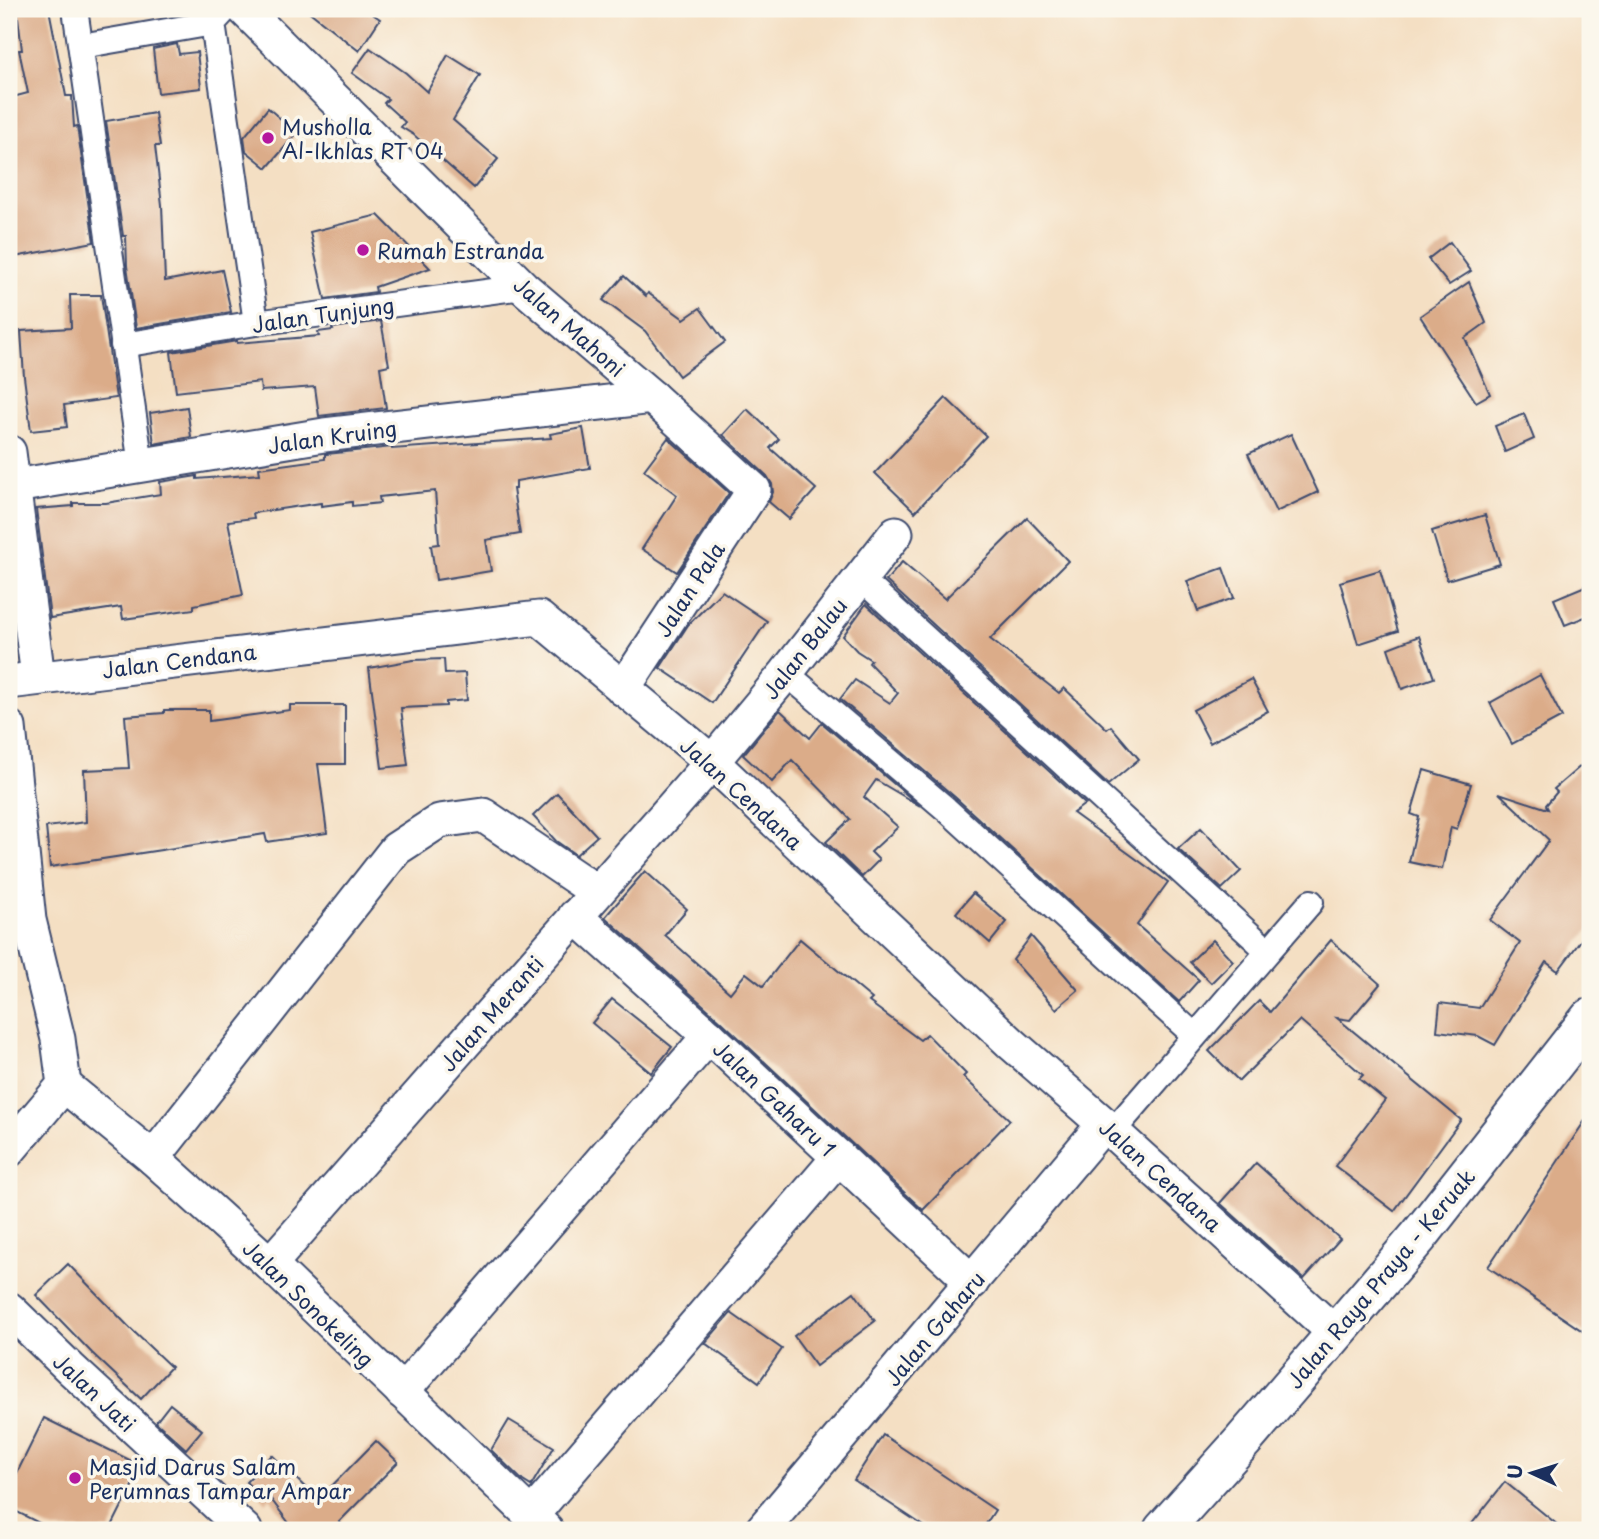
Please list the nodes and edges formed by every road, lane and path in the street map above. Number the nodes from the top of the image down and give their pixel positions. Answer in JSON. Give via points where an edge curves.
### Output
{"nodes":[{"id":1,"x":75,"y":9,"type":"edge"},
{"id":2,"x":244,"y":9,"type":"edge"},
{"id":3,"x":219,"y":16,"type":"edge"},
{"id":4,"x":81,"y":46,"type":"junction"},
{"id":5,"x":523,"y":287,"type":"junction"},
{"id":6,"x":256,"y":323,"type":"junction"},
{"id":7,"x":123,"y":345,"type":"junction"},
{"id":8,"x":652,"y":397,"type":"junction"},
{"id":9,"x":9,"y":452,"type":"edge"},
{"id":10,"x":141,"y":465,"type":"junction"},
{"id":11,"x":11,"y":486,"type":"edge"},
{"id":12,"x":754,"y":489,"type":"joint"},
{"id":13,"x":896,"y":533,"type":"dead end"},
{"id":14,"x":860,"y":578,"type":"junction"},
{"id":15,"x":786,"y":673,"type":"junction"},
{"id":16,"x":24,"y":679,"type":"edge"},
{"id":17,"x":623,"y":689,"type":"junction"},
{"id":18,"x":9,"y":727,"type":"edge"},
{"id":19,"x":712,"y":762,"type":"junction"},
{"id":20,"x":1311,"y":902,"type":"dead end"},
{"id":21,"x":586,"y":904,"type":"junction"},
{"id":22,"x":1268,"y":951,"type":"junction"},
{"id":23,"x":1590,"y":1018,"type":"edge"},
{"id":24,"x":1195,"y":1035,"type":"junction"},
{"id":25,"x":709,"y":1036,"type":"junction"},
{"id":26,"x":64,"y":1085,"type":"junction"},
{"id":27,"x":1108,"y":1128,"type":"junction"},
{"id":28,"x":9,"y":1150,"type":"edge"},
{"id":29,"x":839,"y":1157,"type":"junction"},
{"id":30,"x":153,"y":1158,"type":"junction"},
{"id":31,"x":270,"y":1264,"type":"junction"},
{"id":32,"x":972,"y":1282,"type":"junction"},
{"id":33,"x":9,"y":1309,"type":"edge"},
{"id":34,"x":1335,"y":1333,"type":"junction"},
{"id":35,"x":401,"y":1392,"type":"junction"},
{"id":36,"x":538,"y":1523,"type":"edge"},
{"id":37,"x":245,"y":1530,"type":"edge"},
{"id":38,"x":762,"y":1530,"type":"edge"},
{"id":39,"x":1163,"y":1530,"type":"edge"}],
"edges":[{"from":1,"to":4,"type":"street"},
{"from":2,"to":5,"type":"street","name":"Jalan Mahoni"},
{"from":3,"to":4,"type":"street"},
{"from":3,"to":6,"type":"street"},
{"from":4,"to":7,"type":"street"},
{"from":5,"to":6,"type":"street","name":"Jalan Tunjung"},
{"from":5,"to":8,"type":"street","name":"Jalan Mahoni"},
{"from":6,"to":7,"type":"street","name":"Jalan Tunjung"},
{"from":7,"to":10,"type":"street"},
{"from":8,"to":10,"type":"street","name":"Jalan Kruing","via":[[324,435]]},
{"from":8,"to":12,"type":"street","name":"Jalan Mahoni"},
{"from":9,"to":11,"type":"street"},
{"from":10,"to":11,"type":"street","name":"Jalan Kruing"},
{"from":11,"to":16,"type":"street"},
{"from":12,"to":17,"type":"street","name":"Jalan Pala"},
{"from":13,"to":14,"type":"street","name":"Jalan Balau"},
{"from":14,"to":15,"type":"street","name":"Jalan Balau"},
{"from":14,"to":22,"type":"street"},
{"from":15,"to":19,"type":"street","name":"Jalan Balau"},
{"from":15,"to":24,"type":"street","via":[[946,809]]},
{"from":16,"to":17,"type":"street","name":"Jalan Cendana","via":[[539,618]]},
{"from":17,"to":19,"type":"street","name":"Jalan Cendana"},
{"from":18,"to":26,"type":"street","via":[[29,920],[58,1039]]},
{"from":19,"to":21,"type":"street","name":"Jalan Meranti"},
{"from":19,"to":27,"type":"street","name":"Jalan Cendana"},
{"from":20,"to":22,"type":"street"},
{"from":21,"to":25,"type":"street","name":"Jalan Gaharu 1"},
{"from":21,"to":30,"type":"street","name":"Jalan Gaharu 1","via":[[483,816],[439,821],[396,849]]},
{"from":21,"to":31,"type":"street","name":"Jalan Meranti"},
{"from":22,"to":24,"type":"street"},
{"from":23,"to":34,"type":"main road","name":"Jalan Raya Praya - Keruak","via":[[1419,1236]]},
{"from":24,"to":27,"type":"street"},
{"from":25,"to":29,"type":"street","name":"Jalan Gaharu 1"},
{"from":25,"to":35,"type":"street"},
{"from":26,"to":28,"type":"street"},
{"from":26,"to":30,"type":"street","name":"Jalan Sonokeling"},
{"from":27,"to":32,"type":"street","name":"Jalan Gaharu"},
{"from":27,"to":34,"type":"street","name":"Jalan Cendana"},
{"from":29,"to":32,"type":"street","name":"Jalan Gaharu 1"},
{"from":29,"to":36,"type":"street"},
{"from":30,"to":31,"type":"street","name":"Jalan Sonokeling"},
{"from":31,"to":35,"type":"street","name":"Jalan Sonokeling"},
{"from":32,"to":38,"type":"street","name":"Jalan Gaharu"},
{"from":33,"to":37,"type":"street","name":"Jalan Jati"},
{"from":34,"to":39,"type":"main road","name":"Jalan Raya Praya - Keruak"},
{"from":35,"to":36,"type":"street","name":"Jalan Sonokeling"}]}
